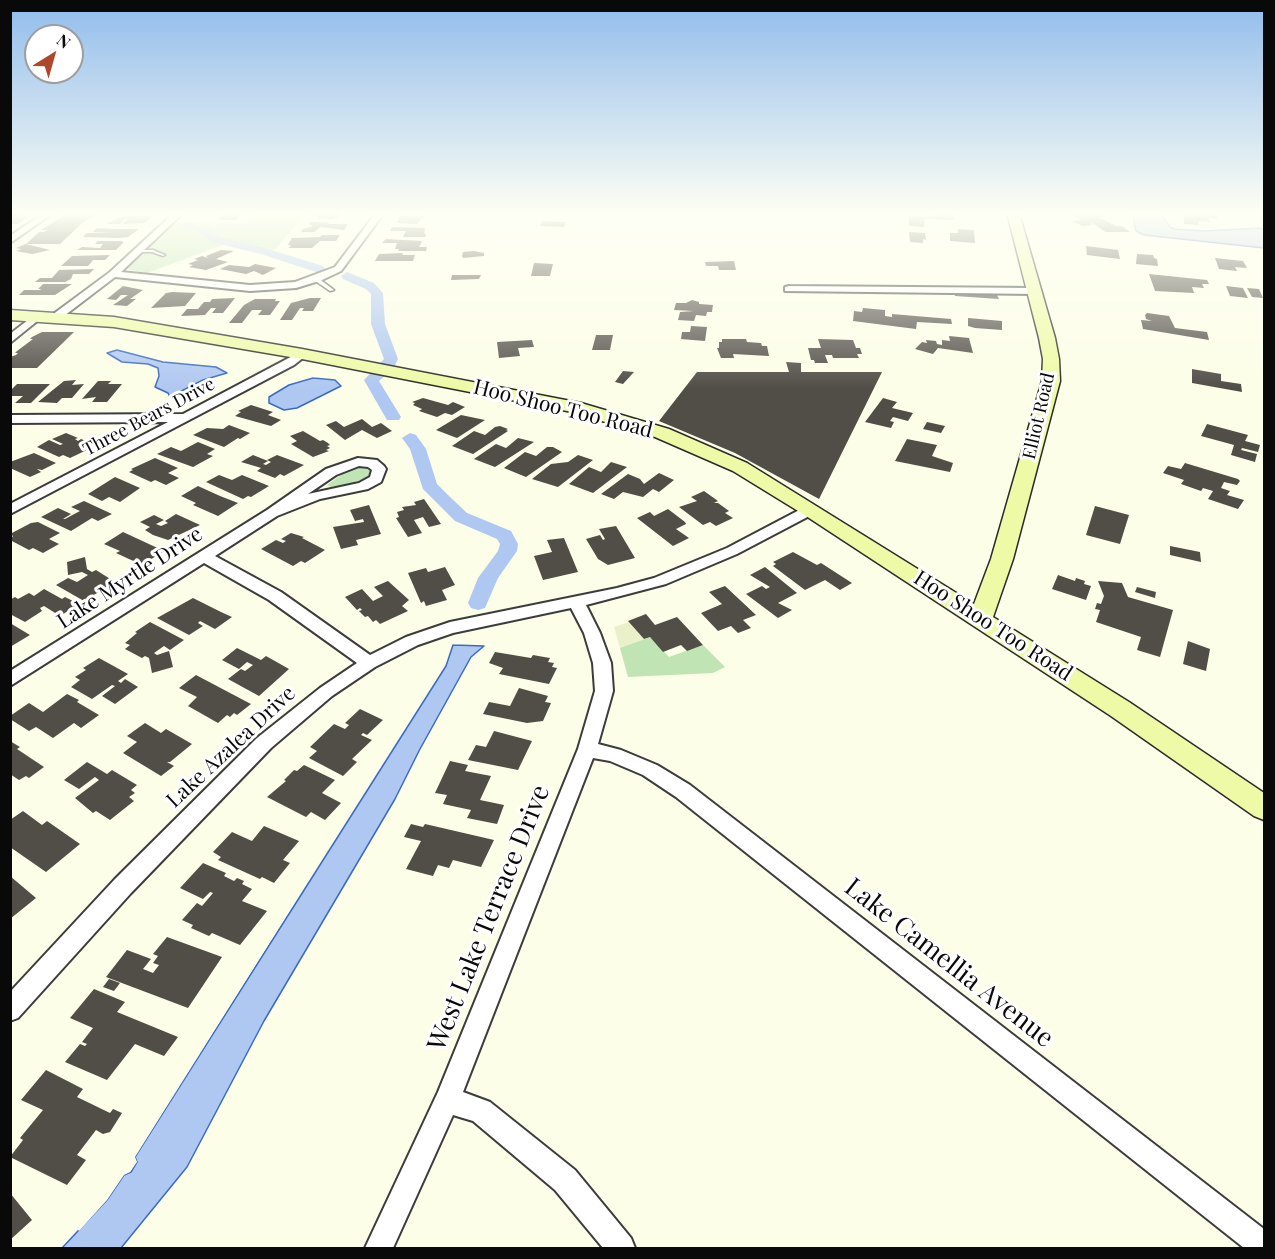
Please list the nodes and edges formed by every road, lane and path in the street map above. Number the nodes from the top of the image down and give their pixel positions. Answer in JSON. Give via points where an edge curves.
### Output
{"nodes":[{"id":1,"x":115,"y":272,"type":"edge"},
{"id":2,"x":332,"y":272,"type":"edge"},
{"id":3,"x":1029,"y":272,"type":"edge"},
{"id":4,"x":112,"y":274,"type":"junction"},
{"id":5,"x":316,"y":279,"type":"junction"},
{"id":6,"x":332,"y":290,"type":"dead end"},
{"id":7,"x":789,"y":290,"type":"dead end"},
{"id":8,"x":1035,"y":291,"type":"junction"},
{"id":9,"x":10,"y":315,"type":"edge"},
{"id":10,"x":37,"y":316,"type":"junction"},
{"id":11,"x":56,"y":317,"type":"junction"},
{"id":12,"x":10,"y":340,"type":"edge"},
{"id":13,"x":302,"y":354,"type":"junction"},
{"id":14,"x":10,"y":418,"type":"edge"},
{"id":15,"x":186,"y":418,"type":"junction"},
{"id":16,"x":10,"y":510,"type":"edge"},
{"id":17,"x":810,"y":510,"type":"junction"},
{"id":18,"x":272,"y":513,"type":"junction"},
{"id":19,"x":203,"y":556,"type":"junction"},
{"id":20,"x":577,"y":603,"type":"junction"},
{"id":21,"x":981,"y":618,"type":"junction"},
{"id":22,"x":369,"y":663,"type":"junction"},
{"id":23,"x":10,"y":680,"type":"edge"},
{"id":24,"x":587,"y":749,"type":"junction"},
{"id":25,"x":1264,"y":808,"type":"edge"},
{"id":26,"x":10,"y":1010,"type":"edge"},
{"id":27,"x":447,"y":1100,"type":"junction"},
{"id":28,"x":1264,"y":1246,"type":"edge"},
{"id":29,"x":379,"y":1248,"type":"edge"},
{"id":30,"x":621,"y":1248,"type":"edge"}],
"edges":[{"from":1,"to":4,"type":"street"},
{"from":2,"to":5,"type":"street"},
{"from":3,"to":8,"type":"street","name":"Elliot Road"},
{"from":4,"to":5,"type":"street","via":[[250,288]]},
{"from":4,"to":11,"type":"street"},
{"from":5,"to":6,"type":"lane"},
{"from":7,"to":8,"type":"street"},
{"from":8,"to":21,"type":"street","name":"Elliot Road","via":[[1050,353],[1051,381],[1002,559]]},
{"from":9,"to":10,"type":"street","name":"Hoo Shoo Too Road"},
{"from":10,"to":11,"type":"street","name":"Hoo Shoo Too Road"},
{"from":10,"to":12,"type":"street"},
{"from":11,"to":13,"type":"street","name":"Hoo Shoo Too Road","via":[[136,325]]},
{"from":13,"to":15,"type":"street","name":"Three Bears Drive"},
{"from":13,"to":17,"type":"street","name":"Hoo Shoo Too Road","via":[[575,407],[640,425],[740,467]]},
{"from":14,"to":15,"type":"street"},
{"from":15,"to":16,"type":"street","name":"Three Bears Drive"},
{"from":17,"to":20,"type":"street","name":"Lake Azalea Drive","via":[[696,567]]},
{"from":17,"to":21,"type":"street","name":"Hoo Shoo Too Road"},
{"from":18,"to":18,"type":"street","name":"Lake Myrtle Drive","via":[[340,468],[366,462],[380,469],[376,479],[363,486],[316,496]]},
{"from":18,"to":19,"type":"street","name":"Lake Myrtle Drive"},
{"from":19,"to":22,"type":"street","via":[[275,596]]},
{"from":19,"to":23,"type":"street","name":"Lake Myrtle Drive"},
{"from":20,"to":22,"type":"street","name":"Lake Azalea Drive","via":[[450,628],[412,641]]},
{"from":20,"to":24,"type":"street","name":"West Lake Terrace Drive","via":[[602,663],[604,691]]},
{"from":21,"to":25,"type":"street","name":"Hoo Shoo Too Road"},
{"from":22,"to":26,"type":"street","name":"Lake Azalea Drive","via":[[326,692],[258,748],[123,886]]},
{"from":24,"to":27,"type":"street","name":"West Lake Terrace Drive"},
{"from":24,"to":28,"type":"street","name":"Lake Camellia Avenue","via":[[650,770],[683,791]]},
{"from":27,"to":29,"type":"street","name":"West Lake Terrace Drive"},
{"from":27,"to":30,"type":"street","via":[[481,1111],[565,1180]]}]}
